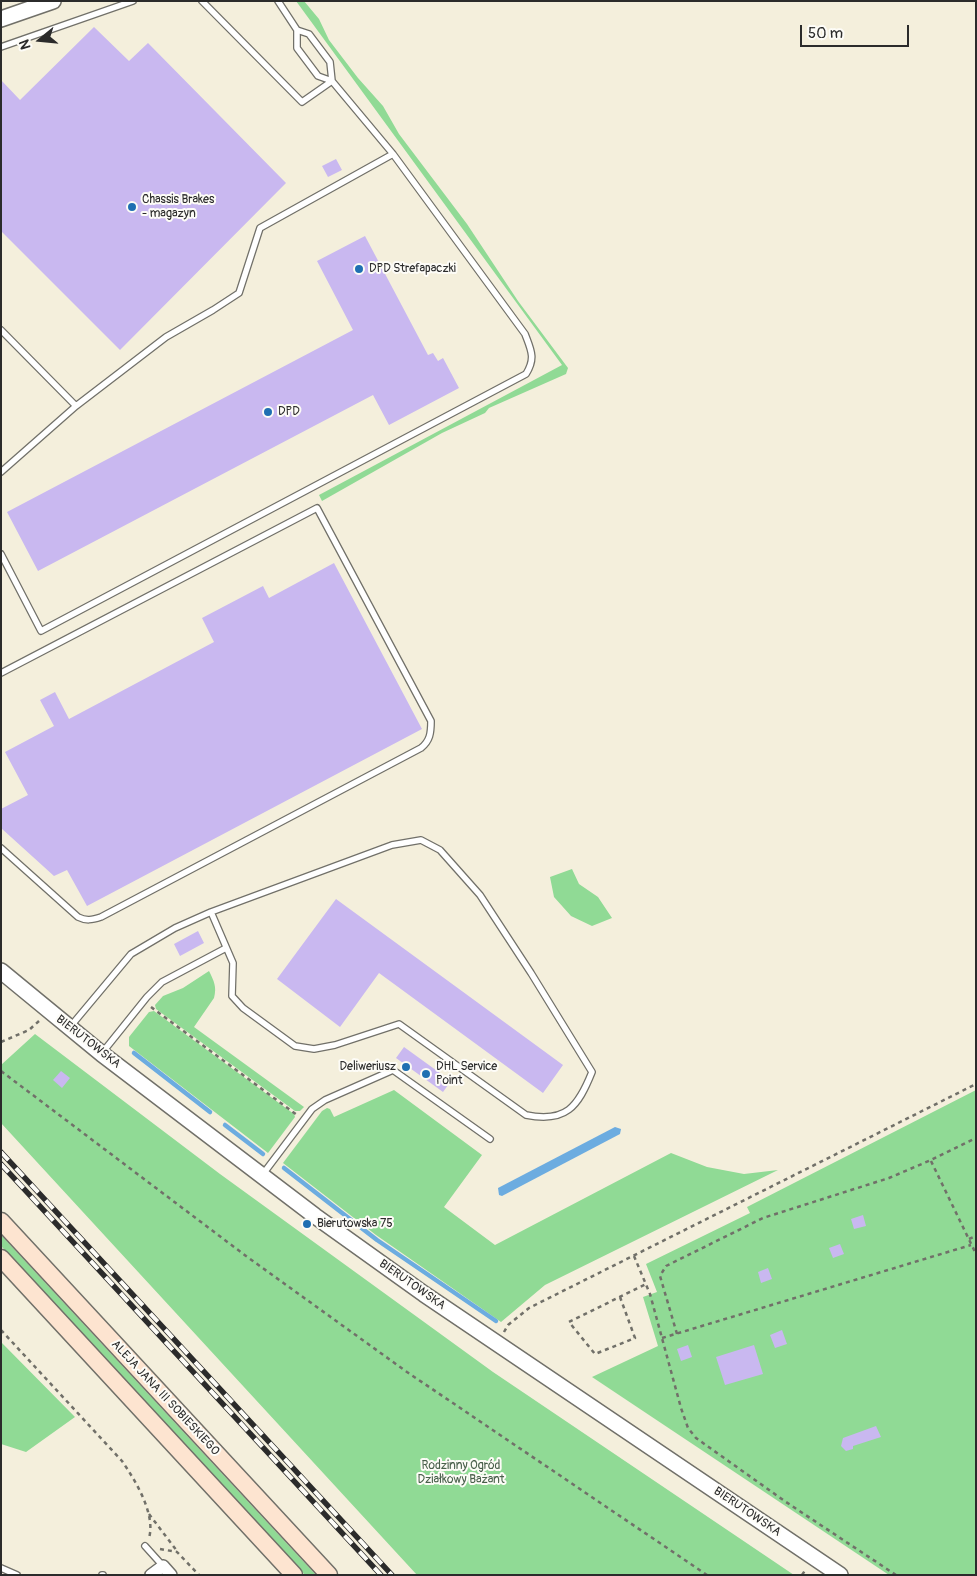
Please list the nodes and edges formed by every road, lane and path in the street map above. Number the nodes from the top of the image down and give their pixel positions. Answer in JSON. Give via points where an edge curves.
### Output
{"nodes":[{"id":1,"x":53,"y":1,"type":"edge"},
{"id":2,"x":133,"y":1,"type":"edge"},
{"id":3,"x":202,"y":1,"type":"edge"},
{"id":4,"x":278,"y":1,"type":"edge"},
{"id":5,"x":1,"y":19,"type":"edge"},
{"id":6,"x":297,"y":30,"type":"junction"},
{"id":7,"x":1,"y":47,"type":"edge"},
{"id":8,"x":332,"y":82,"type":"junction"},
{"id":9,"x":393,"y":154,"type":"junction"},
{"id":10,"x":1,"y":330,"type":"edge"},
{"id":11,"x":76,"y":406,"type":"junction"},
{"id":12,"x":1,"y":472,"type":"edge"},
{"id":13,"x":1,"y":554,"type":"edge"},
{"id":14,"x":1,"y":673,"type":"edge"},
{"id":15,"x":1,"y":848,"type":"edge"},
{"id":16,"x":211,"y":912,"type":"junction"},
{"id":17,"x":226,"y":948,"type":"junction"},
{"id":18,"x":1,"y":971,"type":"edge"},
{"id":19,"x":144,"y":1002,"type":"junction"},
{"id":20,"x":49,"y":1011,"type":"junction"},
{"id":21,"x":69,"y":1028,"type":"junction"},
{"id":22,"x":1,"y":1042,"type":"edge"},
{"id":23,"x":102,"y":1054,"type":"junction"},
{"id":24,"x":1,"y":1071,"type":"edge"},
{"id":25,"x":976,"y":1084,"type":"edge"},
{"id":26,"x":304,"y":1120,"type":"junction"},
{"id":27,"x":976,"y":1138,"type":"edge"},
{"id":28,"x":490,"y":1139,"type":"dead end"},
{"id":29,"x":931,"y":1160,"type":"junction"},
{"id":30,"x":262,"y":1176,"type":"junction"},
{"id":31,"x":1,"y":1221,"type":"edge"},
{"id":32,"x":976,"y":1236,"type":"edge"},
{"id":33,"x":969,"y":1239,"type":"junction"},
{"id":34,"x":971,"y":1245,"type":"junction"},
{"id":35,"x":976,"y":1254,"type":"edge"},
{"id":36,"x":634,"y":1255,"type":"junction"},
{"id":37,"x":1,"y":1258,"type":"edge"},
{"id":38,"x":646,"y":1284,"type":"junction"},
{"id":39,"x":620,"y":1297,"type":"junction"},
{"id":40,"x":1,"y":1330,"type":"edge"},
{"id":41,"x":677,"y":1334,"type":"junction"},
{"id":42,"x":662,"y":1338,"type":"junction"},
{"id":43,"x":498,"y":1344,"type":"junction"},
{"id":44,"x":148,"y":1512,"type":"junction"},
{"id":45,"x":145,"y":1546,"type":"joint"},
{"id":46,"x":177,"y":1552,"type":"junction"},
{"id":47,"x":154,"y":1555,"type":"junction"},
{"id":48,"x":163,"y":1566,"type":"junction"},
{"id":49,"x":1,"y":1568,"type":"edge"},
{"id":50,"x":17,"y":1575,"type":"edge"},
{"id":51,"x":151,"y":1575,"type":"edge"},
{"id":52,"x":171,"y":1575,"type":"edge"},
{"id":53,"x":198,"y":1575,"type":"edge"},
{"id":54,"x":294,"y":1575,"type":"edge"},
{"id":55,"x":329,"y":1575,"type":"edge"},
{"id":56,"x":707,"y":1575,"type":"edge"},
{"id":57,"x":840,"y":1575,"type":"edge"},
{"id":58,"x":896,"y":1575,"type":"edge"}],
"edges":[{"from":1,"to":5,"type":"street"},
{"from":2,"to":7,"type":"lane"},
{"from":3,"to":8,"type":"lane","via":[[302,102]]},
{"from":4,"to":6,"type":"lane"},
{"from":6,"to":8,"type":"lane","via":[[309,34],[330,62]]},
{"from":6,"to":8,"type":"lane","via":[[297,48],[318,76]]},
{"from":8,"to":9,"type":"lane"},
{"from":9,"to":11,"type":"lane","via":[[260,228],[239,293],[166,337]]},
{"from":9,"to":13,"type":"lane","via":[[525,334],[533,354],[526,374],[41,631]]},
{"from":10,"to":11,"type":"lane"},
{"from":11,"to":12,"type":"lane"},
{"from":14,"to":15,"type":"lane","via":[[317,508],[431,721],[429,740],[421,748],[94,919],[78,917]]},
{"from":16,"to":17,"type":"lane"},
{"from":16,"to":17,"type":"lane","via":[[392,845],[421,840],[440,850],[480,896],[592,1072],[584,1093],[569,1110],[544,1119],[526,1116],[400,1024],[335,1045],[314,1049],[295,1046],[243,1008],[232,996],[233,963]]},
{"from":16,"to":21,"type":"lane","via":[[175,928],[131,954]]},
{"from":17,"to":19,"type":"lane","via":[[162,982]]},
{"from":18,"to":20,"type":"street","name":"BIERUTOWSKA"},
{"from":19,"to":23,"type":"lane"},
{"from":19,"to":26,"type":"path"},
{"from":20,"to":21,"type":"street","name":"BIERUTOWSKA"},
{"from":20,"to":22,"type":"path","via":[[29,1030]]},
{"from":21,"to":23,"type":"street","name":"BIERUTOWSKA"},
{"from":23,"to":30,"type":"street","name":"BIERUTOWSKA"},
{"from":24,"to":56,"type":"path","via":[[246,1256],[407,1372]]},
{"from":25,"to":36,"type":"path"},
{"from":26,"to":28,"type":"lane","via":[[325,1100],[393,1070]]},
{"from":26,"to":30,"type":"lane"},
{"from":27,"to":29,"type":"path"},
{"from":29,"to":33,"type":"path"},
{"from":29,"to":41,"type":"path","via":[[880,1181],[763,1218],[666,1266],[660,1276]]},
{"from":30,"to":43,"type":"street","name":"BIERUTOWSKA"},
{"from":31,"to":55,"type":"main road","name":"ALEJA JANA III SOBIESKIEGO"},
{"from":32,"to":33,"type":"path"},
{"from":33,"to":34,"type":"path"},
{"from":34,"to":35,"type":"path"},
{"from":34,"to":41,"type":"path"},
{"from":36,"to":38,"type":"path"},
{"from":36,"to":43,"type":"path","via":[[530,1308],[508,1325]]},
{"from":37,"to":54,"type":"main road","name":"ALEJA JANA III SOBIESKIEGO"},
{"from":38,"to":39,"type":"path"},
{"from":38,"to":42,"type":"path"},
{"from":39,"to":39,"type":"path","via":[[569,1322],[595,1354],[635,1338]]},
{"from":40,"to":44,"type":"path","via":[[122,1461],[134,1478]]},
{"from":41,"to":42,"type":"path"},
{"from":42,"to":58,"type":"path","via":[[681,1408],[688,1428],[696,1438]]},
{"from":43,"to":57,"type":"street","name":"BIERUTOWSKA"},
{"from":44,"to":45,"type":"path","via":[[150,1535]]},
{"from":44,"to":46,"type":"path"},
{"from":45,"to":47,"type":"lane"},
{"from":46,"to":47,"type":"path","via":[[160,1549]]},
{"from":46,"to":53,"type":"path"},
{"from":47,"to":48,"type":"lane"},
{"from":48,"to":51,"type":"street"},
{"from":48,"to":52,"type":"street"},
{"from":49,"to":50,"type":"lane"}]}
